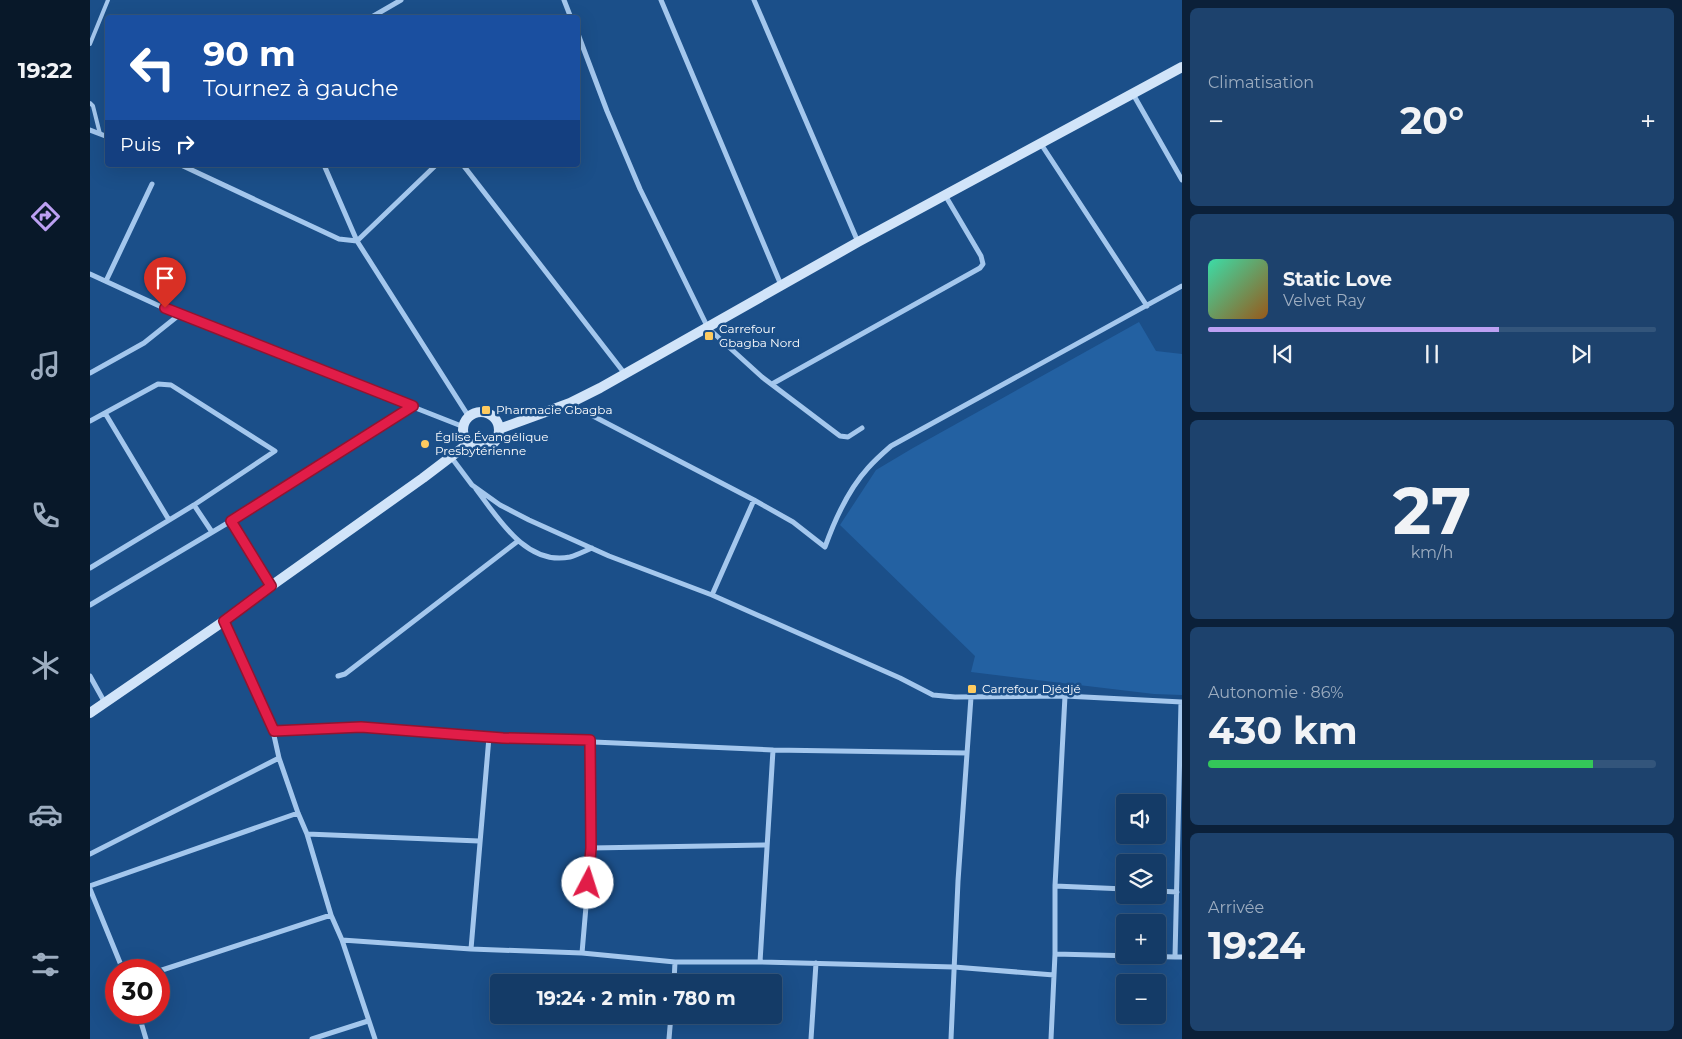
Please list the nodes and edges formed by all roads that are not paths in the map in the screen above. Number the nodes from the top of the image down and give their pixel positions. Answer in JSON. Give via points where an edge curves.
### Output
{"nodes":[{"id":1,"x":108,"y":0,"type":"edge"},
{"id":2,"x":401,"y":0,"type":"edge"},
{"id":3,"x":564,"y":0,"type":"edge"},
{"id":4,"x":661,"y":0,"type":"edge"},
{"id":5,"x":754,"y":0,"type":"edge"},
{"id":6,"x":375,"y":15,"type":"edge"},
{"id":7,"x":570,"y":15,"type":"edge"},
{"id":8,"x":580,"y":39,"type":"edge"},
{"id":9,"x":90,"y":44,"type":"edge"},
{"id":10,"x":1182,"y":67,"type":"edge"},
{"id":11,"x":1133,"y":94,"type":"junction"},
{"id":12,"x":90,"y":103,"type":"edge"},
{"id":13,"x":90,"y":130,"type":"edge"},
{"id":14,"x":100,"y":134,"type":"junction"},
{"id":15,"x":105,"y":136,"type":"edge"},
{"id":16,"x":1041,"y":143,"type":"junction"},
{"id":17,"x":185,"y":167,"type":"edge"},
{"id":18,"x":325,"y":167,"type":"edge"},
{"id":19,"x":434,"y":167,"type":"edge"},
{"id":20,"x":465,"y":167,"type":"edge"},
{"id":21,"x":1182,"y":180,"type":"edge"},
{"id":22,"x":152,"y":184,"type":"dead end"},
{"id":23,"x":945,"y":195,"type":"junction"},
{"id":24,"x":357,"y":241,"type":"junction"},
{"id":25,"x":858,"y":242,"type":"junction"},
{"id":26,"x":90,"y":274,"type":"edge"},
{"id":27,"x":106,"y":281,"type":"junction"},
{"id":28,"x":781,"y":285,"type":"junction"},
{"id":29,"x":1182,"y":286,"type":"edge"},
{"id":30,"x":1147,"y":306,"type":"junction"},
{"id":31,"x":180,"y":315,"type":"junction"},
{"id":32,"x":708,"y":328,"type":"junction"},
{"id":33,"x":90,"y":373,"type":"edge"},
{"id":34,"x":626,"y":374,"type":"junction"},
{"id":35,"x":772,"y":384,"type":"junction"},
{"id":36,"x":570,"y":403,"type":"junction"},
{"id":37,"x":413,"y":406,"type":"junction"},
{"id":38,"x":105,"y":413,"type":"junction"},
{"id":39,"x":469,"y":417,"type":"junction"},
{"id":40,"x":90,"y":421,"type":"edge"},
{"id":41,"x":464,"y":427,"type":"junction"},
{"id":42,"x":862,"y":428,"type":"dead end"},
{"id":43,"x":499,"y":429,"type":"junction"},
{"id":44,"x":469,"y":443,"type":"junction"},
{"id":45,"x":451,"y":457,"type":"junction"},
{"id":46,"x":472,"y":485,"type":"junction"},
{"id":47,"x":754,"y":500,"type":"junction"},
{"id":48,"x":194,"y":505,"type":"junction"},
{"id":49,"x":169,"y":520,"type":"junction"},
{"id":50,"x":231,"y":521,"type":"junction"},
{"id":51,"x":212,"y":532,"type":"junction"},
{"id":52,"x":518,"y":541,"type":"junction"},
{"id":53,"x":592,"y":548,"type":"junction"},
{"id":54,"x":90,"y":568,"type":"edge"},
{"id":55,"x":271,"y":586,"type":"junction"},
{"id":56,"x":712,"y":595,"type":"junction"},
{"id":57,"x":90,"y":605,"type":"edge"},
{"id":58,"x":224,"y":621,"type":"junction"},
{"id":59,"x":90,"y":676,"type":"edge"},
{"id":60,"x":338,"y":676,"type":"dead end"},
{"id":61,"x":1066,"y":696,"type":"junction"},
{"id":62,"x":971,"y":697,"type":"junction"},
{"id":63,"x":105,"y":702,"type":"junction"},
{"id":64,"x":1181,"y":702,"type":"edge"},
{"id":65,"x":90,"y":713,"type":"edge"},
{"id":66,"x":274,"y":731,"type":"junction"},
{"id":67,"x":489,"y":737,"type":"junction"},
{"id":68,"x":590,"y":740,"type":"junction"},
{"id":69,"x":773,"y":750,"type":"junction"},
{"id":70,"x":967,"y":753,"type":"junction"},
{"id":71,"x":280,"y":758,"type":"junction"},
{"id":72,"x":298,"y":813,"type":"junction"},
{"id":73,"x":307,"y":834,"type":"junction"},
{"id":74,"x":479,"y":840,"type":"junction"},
{"id":75,"x":767,"y":845,"type":"junction"},
{"id":76,"x":591,"y":848,"type":"junction"},
{"id":77,"x":90,"y":854,"type":"edge"},
{"id":78,"x":1055,"y":886,"type":"junction"},
{"id":79,"x":90,"y":887,"type":"edge"},
{"id":80,"x":1116,"y":889,"type":"edge"},
{"id":81,"x":1166,"y":891,"type":"edge"},
{"id":82,"x":1177,"y":892,"type":"junction"},
{"id":83,"x":331,"y":915,"type":"junction"},
{"id":84,"x":342,"y":940,"type":"junction"},
{"id":85,"x":471,"y":948,"type":"junction"},
{"id":86,"x":582,"y":953,"type":"junction"},
{"id":87,"x":1055,"y":954,"type":"junction"},
{"id":88,"x":1175,"y":957,"type":"junction"},
{"id":89,"x":1182,"y":957,"type":"edge"},
{"id":90,"x":119,"y":959,"type":"edge"},
{"id":91,"x":675,"y":962,"type":"junction"},
{"id":92,"x":760,"y":962,"type":"junction"},
{"id":93,"x":816,"y":963,"type":"junction"},
{"id":94,"x":170,"y":966,"type":"edge"},
{"id":95,"x":954,"y":967,"type":"junction"},
{"id":96,"x":674,"y":974,"type":"edge"},
{"id":97,"x":1054,"y":975,"type":"junction"},
{"id":98,"x":368,"y":1021,"type":"junction"},
{"id":99,"x":142,"y":1024,"type":"edge"},
{"id":100,"x":671,"y":1024,"type":"edge"},
{"id":101,"x":146,"y":1039,"type":"edge"},
{"id":102,"x":312,"y":1039,"type":"edge"},
{"id":103,"x":375,"y":1039,"type":"edge"},
{"id":104,"x":670,"y":1039,"type":"edge"},
{"id":105,"x":811,"y":1039,"type":"edge"},
{"id":106,"x":951,"y":1039,"type":"edge"},
{"id":107,"x":1051,"y":1039,"type":"edge"}],
"edges":[{"from":1,"to":9,"type":"lane"},
{"from":2,"to":6,"type":"street"},
{"from":3,"to":7,"type":"street"},
{"from":4,"to":28,"type":"street"},
{"from":5,"to":25,"type":"street"},
{"from":8,"to":32,"type":"street","via":[[640,189]]},
{"from":10,"to":11,"type":"street"},
{"from":11,"to":16,"type":"street"},
{"from":11,"to":21,"type":"street"},
{"from":12,"to":14,"type":"lane"},
{"from":13,"to":14,"type":"street"},
{"from":14,"to":15,"type":"street"},
{"from":16,"to":23,"type":"street"},
{"from":16,"to":30,"type":"street"},
{"from":17,"to":24,"type":"street","via":[[339,239]]},
{"from":18,"to":24,"type":"street"},
{"from":19,"to":24,"type":"street"},
{"from":20,"to":34,"type":"street"},
{"from":22,"to":27,"type":"street"},
{"from":23,"to":25,"type":"street"},
{"from":23,"to":35,"type":"street","via":[[981,256],[983,264],[980,268]]},
{"from":24,"to":39,"type":"street"},
{"from":25,"to":28,"type":"street"},
{"from":26,"to":27,"type":"street"},
{"from":27,"to":31,"type":"street"},
{"from":28,"to":32,"type":"street"},
{"from":29,"to":30,"type":"street"},
{"from":30,"to":47,"type":"street","via":[[891,446],[850,491],[825,547],[794,522]]},
{"from":31,"to":33,"type":"street","via":[[144,343]]},
{"from":31,"to":37,"type":"street"},
{"from":32,"to":34,"type":"street"},
{"from":32,"to":35,"type":"street"},
{"from":34,"to":36,"type":"street"},
{"from":35,"to":42,"type":"street","via":[[840,436],[848,437]]},
{"from":36,"to":43,"type":"street"},
{"from":36,"to":47,"type":"street"},
{"from":37,"to":41,"type":"street"},
{"from":37,"to":50,"type":"street"},
{"from":38,"to":40,"type":"street"},
{"from":38,"to":48,"type":"street","via":[[158,384],[170,384],[275,450]]},
{"from":38,"to":49,"type":"street"},
{"from":39,"to":41,"type":"street"},
{"from":39,"to":43,"type":"street","via":[[485,412],[495,418]]},
{"from":41,"to":44,"type":"street"},
{"from":43,"to":44,"type":"street","via":[[496,440],[491,444],[480,448]]},
{"from":44,"to":45,"type":"street"},
{"from":45,"to":46,"type":"street"},
{"from":45,"to":55,"type":"street"},
{"from":46,"to":52,"type":"street"},
{"from":46,"to":53,"type":"street","via":[[500,505]]},
{"from":47,"to":56,"type":"street"},
{"from":48,"to":49,"type":"street"},
{"from":48,"to":51,"type":"street"},
{"from":49,"to":54,"type":"street"},
{"from":50,"to":51,"type":"street"},
{"from":50,"to":55,"type":"street"},
{"from":51,"to":57,"type":"street"},
{"from":52,"to":53,"type":"street","via":[[552,557],[569,557]]},
{"from":52,"to":60,"type":"street","via":[[345,674]]},
{"from":53,"to":56,"type":"street"},
{"from":55,"to":58,"type":"street"},
{"from":56,"to":62,"type":"street","via":[[933,695]]},
{"from":58,"to":63,"type":"street"},
{"from":58,"to":66,"type":"street"},
{"from":59,"to":63,"type":"street"},
{"from":61,"to":62,"type":"street"},
{"from":61,"to":64,"type":"street"},
{"from":61,"to":78,"type":"street"},
{"from":62,"to":70,"type":"street"},
{"from":63,"to":65,"type":"street"},
{"from":64,"to":82,"type":"street"},
{"from":66,"to":67,"type":"street","via":[[361,727]]},
{"from":66,"to":71,"type":"street"},
{"from":67,"to":68,"type":"street"},
{"from":67,"to":74,"type":"street"},
{"from":68,"to":69,"type":"street"},
{"from":68,"to":76,"type":"street"},
{"from":69,"to":70,"type":"street"},
{"from":69,"to":75,"type":"street"},
{"from":70,"to":95,"type":"street"},
{"from":71,"to":72,"type":"street"},
{"from":71,"to":77,"type":"street"},
{"from":72,"to":73,"type":"street"},
{"from":72,"to":79,"type":"street"},
{"from":73,"to":74,"type":"street"},
{"from":73,"to":83,"type":"street"},
{"from":74,"to":85,"type":"street"},
{"from":75,"to":76,"type":"street"},
{"from":75,"to":92,"type":"street"},
{"from":76,"to":86,"type":"street"},
{"from":78,"to":80,"type":"street"},
{"from":78,"to":87,"type":"street"},
{"from":79,"to":90,"type":"street"},
{"from":81,"to":82,"type":"street"},
{"from":82,"to":88,"type":"street"},
{"from":83,"to":84,"type":"street"},
{"from":83,"to":94,"type":"street"},
{"from":84,"to":85,"type":"street"},
{"from":84,"to":98,"type":"street"},
{"from":85,"to":86,"type":"street"},
{"from":86,"to":91,"type":"street"},
{"from":87,"to":88,"type":"street"},
{"from":87,"to":97,"type":"street"},
{"from":88,"to":89,"type":"street"},
{"from":91,"to":92,"type":"street"},
{"from":91,"to":96,"type":"street"},
{"from":92,"to":93,"type":"street"},
{"from":93,"to":95,"type":"street"},
{"from":93,"to":105,"type":"street"},
{"from":95,"to":97,"type":"street"},
{"from":95,"to":106,"type":"street"},
{"from":97,"to":107,"type":"street"},
{"from":98,"to":102,"type":"street"},
{"from":98,"to":103,"type":"street"},
{"from":99,"to":101,"type":"street"},
{"from":100,"to":104,"type":"street"}]}
